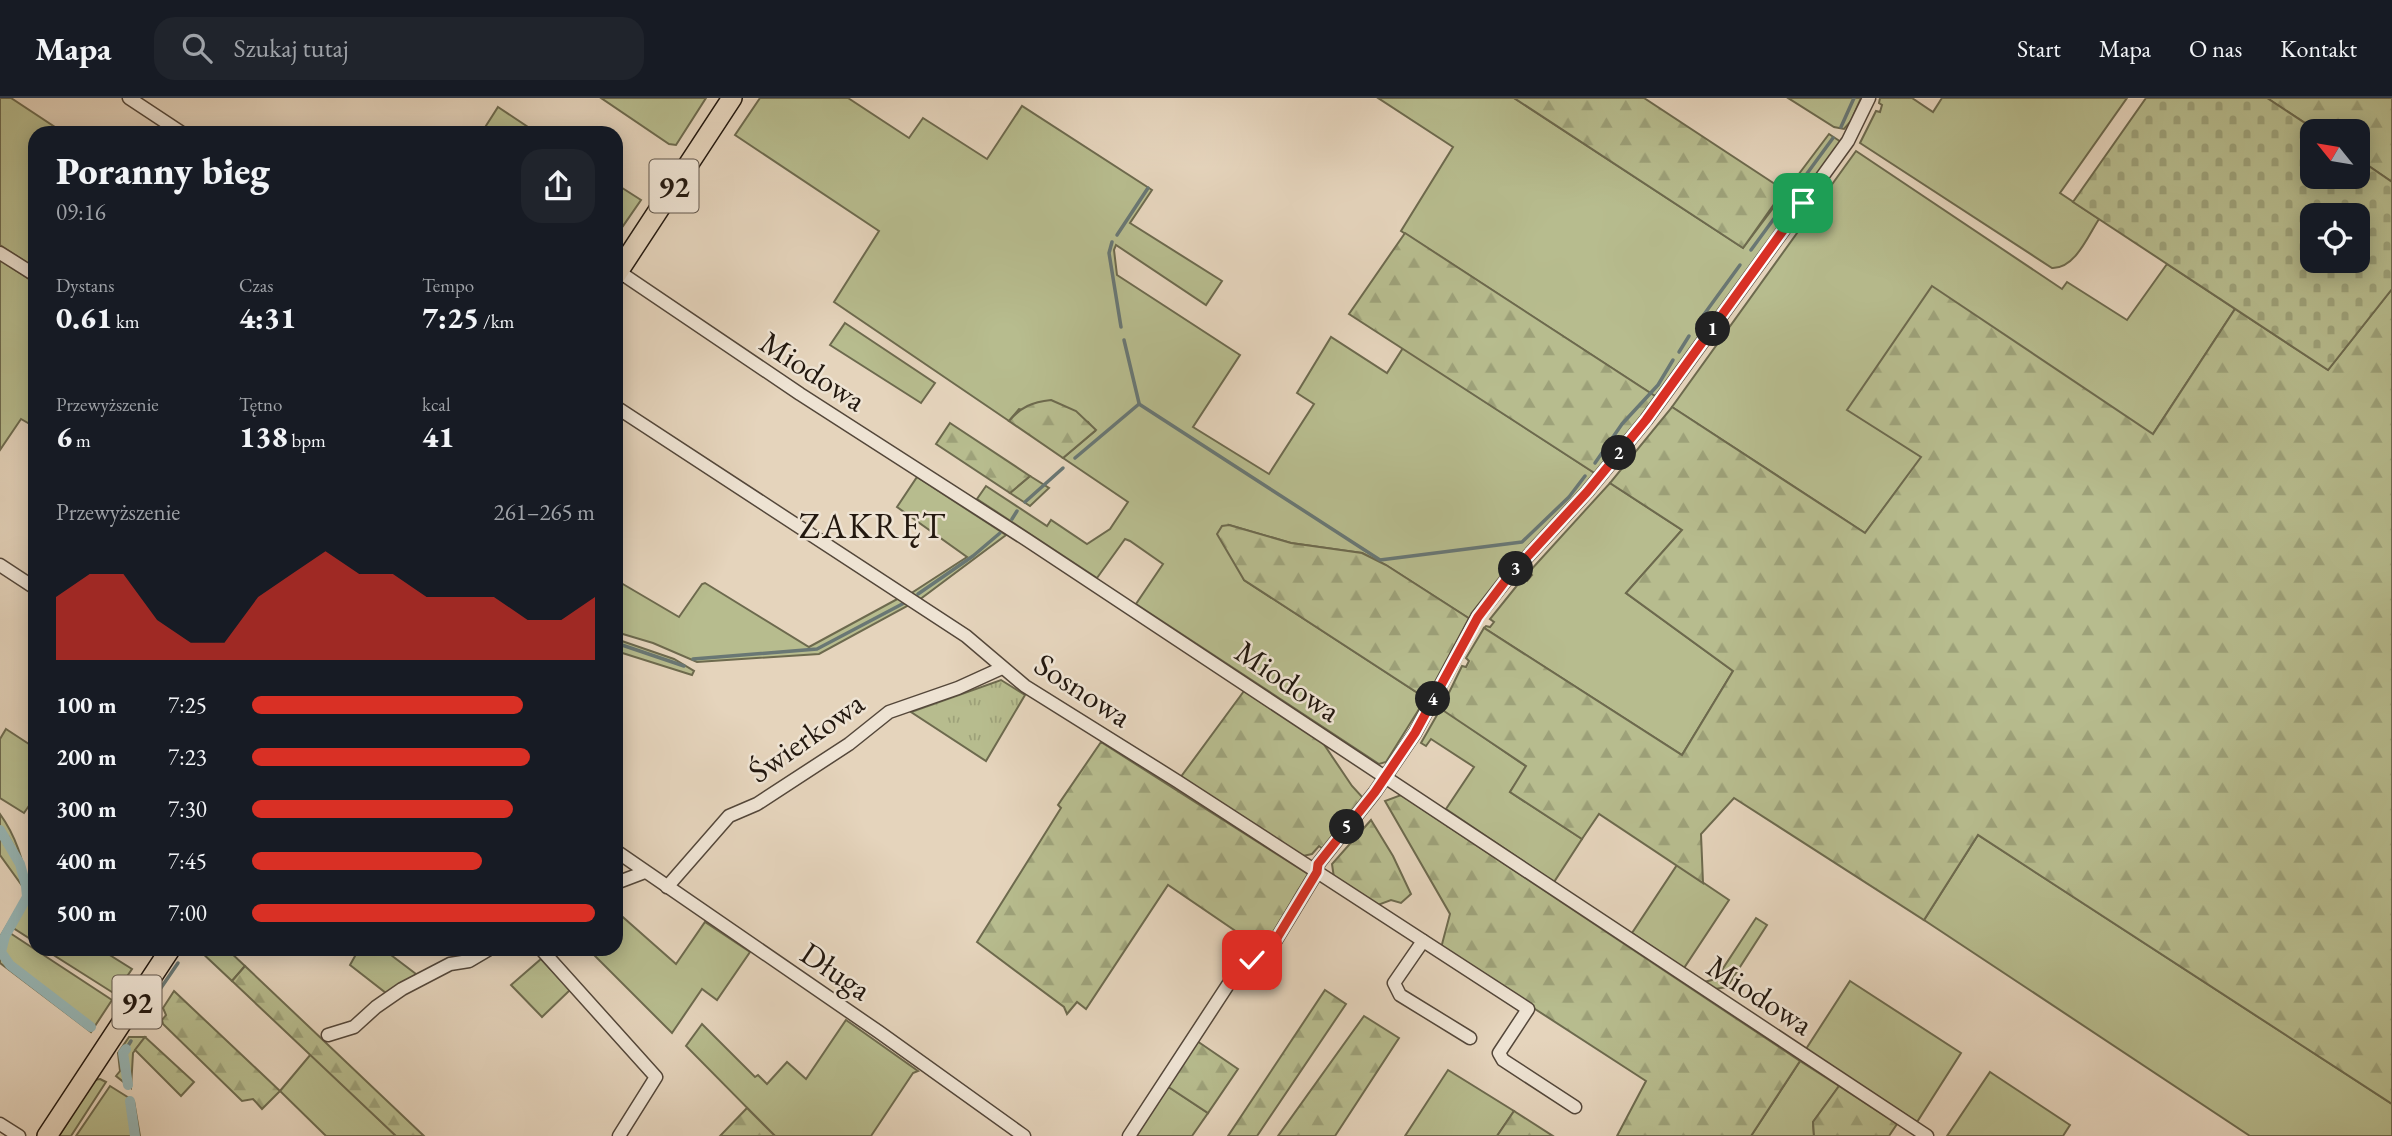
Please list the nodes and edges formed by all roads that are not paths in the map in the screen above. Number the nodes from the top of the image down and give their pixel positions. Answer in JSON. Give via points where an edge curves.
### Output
{"nodes":[{"id":1,"x":129,"y":98,"type":"edge"},
{"id":2,"x":732,"y":98,"type":"edge"},
{"id":3,"x":1869,"y":98,"type":"edge"},
{"id":4,"x":171,"y":126,"type":"edge"},
{"id":5,"x":0,"y":253,"type":"edge"},
{"id":6,"x":623,"y":264,"type":"edge"},
{"id":7,"x":28,"y":271,"type":"edge"},
{"id":8,"x":623,"y":277,"type":"edge"},
{"id":9,"x":623,"y":412,"type":"edge"},
{"id":10,"x":0,"y":565,"type":"edge"},
{"id":11,"x":28,"y":583,"type":"edge"},
{"id":12,"x":1002,"y":668,"type":"junction"},
{"id":13,"x":1385,"y":777,"type":"junction"},
{"id":14,"x":623,"y":856,"type":"edge"},
{"id":15,"x":645,"y":872,"type":"junction"},
{"id":16,"x":1317,"y":872,"type":"junction"},
{"id":17,"x":623,"y":880,"type":"edge"},
{"id":18,"x":667,"y":887,"type":"junction"},
{"id":19,"x":1423,"y":942,"type":"junction"},
{"id":20,"x":166,"y":956,"type":"edge"},
{"id":21,"x":477,"y":956,"type":"edge"},
{"id":22,"x":547,"y":956,"type":"edge"},
{"id":23,"x":328,"y":1034,"type":"dead end"},
{"id":24,"x":1470,"y":1038,"type":"dead end"},
{"id":25,"x":1575,"y":1107,"type":"dead end"},
{"id":26,"x":0,"y":1125,"type":"edge"},
{"id":27,"x":19,"y":1136,"type":"edge"},
{"id":28,"x":47,"y":1136,"type":"edge"},
{"id":29,"x":619,"y":1136,"type":"edge"},
{"id":30,"x":1024,"y":1136,"type":"edge"},
{"id":31,"x":1129,"y":1136,"type":"edge"},
{"id":32,"x":1927,"y":1136,"type":"edge"}],
"edges":[{"from":1,"to":4,"type":"street"},
{"from":2,"to":6,"type":"main road","number":"92"},
{"from":3,"to":13,"type":"street","via":[[1848,141],[1673,386],[1478,617],[1415,733]]},
{"from":5,"to":7,"type":"street"},
{"from":8,"to":13,"type":"street","name":"Miodowa"},
{"from":9,"to":12,"type":"street","name":"Sosnowa","via":[[966,636]]},
{"from":10,"to":11,"type":"street"},
{"from":12,"to":16,"type":"street","name":"Sosnowa"},
{"from":12,"to":18,"type":"street","name":"Świerkowa","via":[[889,712],[827,759],[757,804],[729,816]]},
{"from":13,"to":16,"type":"street","via":[[1324,854]]},
{"from":13,"to":32,"type":"street","name":"Miodowa"},
{"from":14,"to":15,"type":"street","name":"Długa"},
{"from":15,"to":17,"type":"street"},
{"from":15,"to":18,"type":"street","name":"Długa"},
{"from":16,"to":19,"type":"street","name":"Sosnowa"},
{"from":16,"to":31,"type":"street","via":[[1271,948],[1237,971]]},
{"from":18,"to":30,"type":"street","name":"Długa"},
{"from":19,"to":24,"type":"street","via":[[1394,983],[1400,995]]},
{"from":19,"to":25,"type":"street","name":"Sosnowa","via":[[1528,1009],[1499,1053]]},
{"from":20,"to":28,"type":"main road","number":"92"},
{"from":21,"to":23,"type":"street","via":[[450,964],[402,989],[354,1027]]},
{"from":22,"to":29,"type":"street","via":[[656,1077]]},
{"from":26,"to":27,"type":"street"}]}
